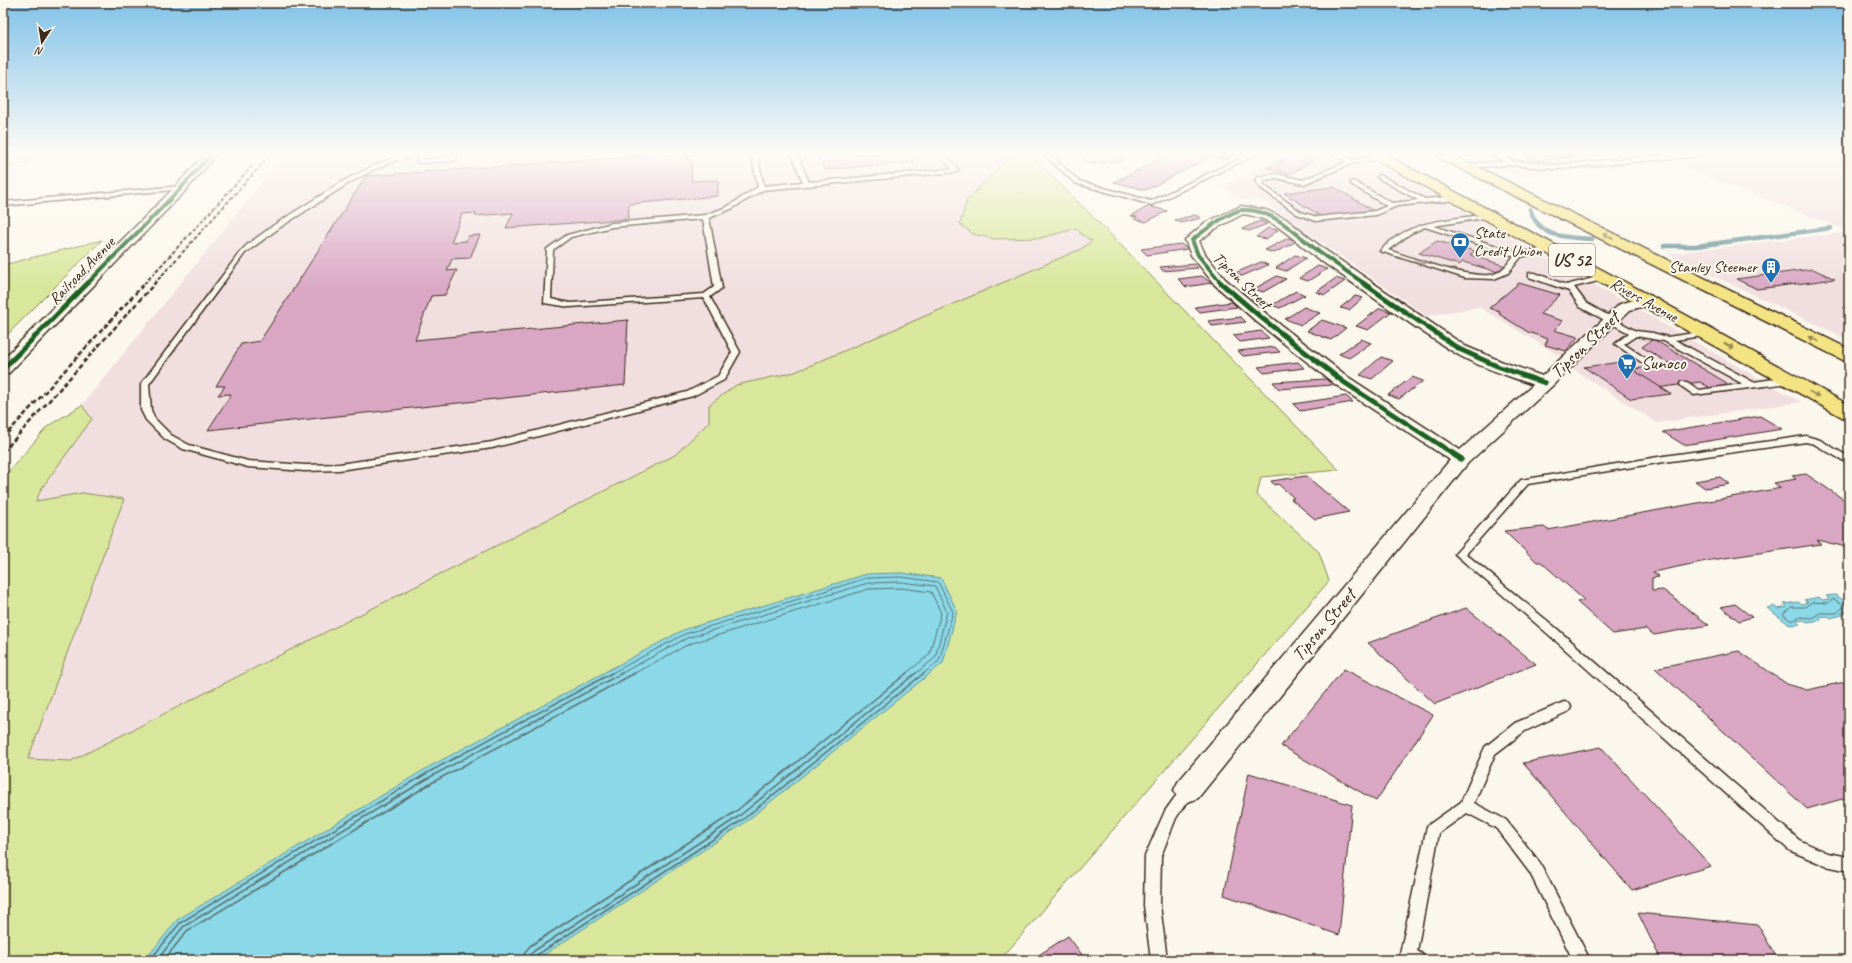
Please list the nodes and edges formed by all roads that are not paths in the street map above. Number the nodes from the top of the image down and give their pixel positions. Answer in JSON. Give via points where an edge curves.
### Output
{"nodes":[{"id":1,"x":60,"y":199,"type":"edge"},
{"id":2,"x":171,"y":199,"type":"edge"},
{"id":3,"x":319,"y":199,"type":"edge"},
{"id":4,"x":743,"y":199,"type":"edge"},
{"id":5,"x":1138,"y":199,"type":"edge"},
{"id":6,"x":1160,"y":199,"type":"edge"},
{"id":7,"x":1280,"y":199,"type":"edge"},
{"id":8,"x":1381,"y":199,"type":"edge"},
{"id":9,"x":1419,"y":199,"type":"edge"},
{"id":10,"x":1449,"y":199,"type":"edge"},
{"id":11,"x":1459,"y":199,"type":"edge"},
{"id":12,"x":1532,"y":199,"type":"edge"},
{"id":13,"x":1424,"y":202,"type":"junction"},
{"id":14,"x":3,"y":204,"type":"edge"},
{"id":15,"x":1391,"y":205,"type":"junction"},
{"id":16,"x":1489,"y":216,"type":"junction"},
{"id":17,"x":706,"y":217,"type":"junction"},
{"id":18,"x":1425,"y":225,"type":"junction"},
{"id":19,"x":1551,"y":249,"type":"junction"},
{"id":20,"x":1520,"y":255,"type":"junction"},
{"id":21,"x":1532,"y":275,"type":"dead end"},
{"id":22,"x":1604,"y":277,"type":"junction"},
{"id":23,"x":1566,"y":287,"type":"junction"},
{"id":24,"x":706,"y":296,"type":"junction"},
{"id":25,"x":1647,"y":301,"type":"junction"},
{"id":26,"x":1612,"y":320,"type":"junction"},
{"id":27,"x":1634,"y":333,"type":"junction"},
{"id":28,"x":1705,"y":333,"type":"junction"},
{"id":29,"x":1667,"y":339,"type":"junction"},
{"id":30,"x":11,"y":356,"type":"edge"},
{"id":31,"x":1849,"y":356,"type":"edge"},
{"id":32,"x":1653,"y":366,"type":"dead end"},
{"id":33,"x":3,"y":370,"type":"edge"},
{"id":34,"x":1789,"y":380,"type":"junction"},
{"id":35,"x":1545,"y":383,"type":"junction"},
{"id":36,"x":1684,"y":384,"type":"dead end"},
{"id":37,"x":1751,"y":385,"type":"junction"},
{"id":38,"x":1849,"y":412,"type":"edge"},
{"id":39,"x":1461,"y":459,"type":"junction"},
{"id":40,"x":1849,"y":461,"type":"edge"},
{"id":41,"x":1564,"y":707,"type":"dead end"},
{"id":42,"x":1188,"y":790,"type":"joint"},
{"id":43,"x":1466,"y":806,"type":"junction"},
{"id":44,"x":1849,"y":864,"type":"edge"},
{"id":45,"x":1159,"y":960,"type":"edge"},
{"id":46,"x":1416,"y":960,"type":"edge"},
{"id":47,"x":1582,"y":960,"type":"edge"}],
"edges":[{"from":1,"to":14,"type":"lane"},
{"from":2,"to":30,"type":"street","name":"Railroad Avenue"},
{"from":3,"to":24,"type":"lane","via":[[263,235],[243,252],[145,384],[146,410],[151,420],[160,431],[186,447],[248,464],[305,468],[339,467],[492,444],[690,394],[721,378],[736,352]]},
{"from":4,"to":17,"type":"lane"},
{"from":5,"to":6,"type":"lane","via":[[1152,203]]},
{"from":7,"to":15,"type":"lane","via":[[1299,213],[1316,220],[1376,213]]},
{"from":8,"to":15,"type":"lane"},
{"from":9,"to":13,"type":"lane"},
{"from":10,"to":13,"type":"lane"},
{"from":11,"to":16,"type":"main road","name":"Rivers Avenue","number":"US 52"},
{"from":31,"to":12,"type":"main road","number":"US 52","one_way":true},
{"from":13,"to":15,"type":"lane"},
{"from":16,"to":18,"type":"lane"},
{"from":16,"to":19,"type":"main road","name":"Rivers Avenue","number":"US 52"},
{"from":17,"to":24,"type":"lane","via":[[718,288]]},
{"from":17,"to":24,"type":"lane","via":[[612,226],[569,236],[550,249],[547,301],[570,305]]},
{"from":18,"to":20,"type":"lane"},
{"from":18,"to":20,"type":"lane","one_way":true,"via":[[1409,232],[1383,251],[1465,276],[1494,277],[1506,271]]},
{"from":19,"to":20,"type":"lane"},
{"from":19,"to":22,"type":"main road","name":"Rivers Avenue","number":"US 52"},
{"from":21,"to":23,"type":"lane"},
{"from":22,"to":23,"type":"lane"},
{"from":22,"to":25,"type":"main road","name":"Rivers Avenue","number":"US 52"},
{"from":23,"to":26,"type":"lane","via":[[1572,290],[1583,305]]},
{"from":25,"to":26,"type":"street","name":"Tipson Street","via":[[1625,307]]},
{"from":25,"to":28,"type":"main road","name":"Rivers Avenue","number":"US 52"},
{"from":26,"to":27,"type":"lane"},
{"from":26,"to":35,"type":"street","name":"Tipson Street"},
{"from":27,"to":29,"type":"lane"},
{"from":27,"to":32,"type":"lane","via":[[1619,344]]},
{"from":28,"to":29,"type":"lane"},
{"from":28,"to":34,"type":"main road","name":"Rivers Avenue","number":"US 52","one_way":true},
{"from":29,"to":37,"type":"lane"},
{"from":30,"to":33,"type":"street","name":"Railroad Avenue"},
{"from":34,"to":37,"type":"lane"},
{"from":34,"to":38,"type":"main road","name":"Rivers Avenue","number":"US 52","one_way":true},
{"from":35,"to":39,"type":"street","name":"Tipson Street"},
{"from":35,"to":39,"type":"street","name":"Tipson Street","via":[[1459,349],[1320,253],[1281,222],[1261,212],[1242,210],[1210,226],[1192,240],[1198,256],[1220,282],[1263,319],[1342,381]]},
{"from":36,"to":37,"type":"lane","via":[[1697,393]]},
{"from":39,"to":42,"type":"street","name":"Tipson Street"},
{"from":40,"to":44,"type":"lane","via":[[1817,442],[1806,439],[1525,482],[1460,554],[1552,630],[1794,844],[1826,859]]},
{"from":41,"to":43,"type":"lane","via":[[1520,727],[1490,751]]},
{"from":42,"to":45,"type":"lane","via":[[1170,815],[1153,856],[1152,905]]},
{"from":43,"to":46,"type":"lane","via":[[1432,830],[1408,954]]},
{"from":43,"to":47,"type":"lane","via":[[1501,824],[1535,868]]}]}
